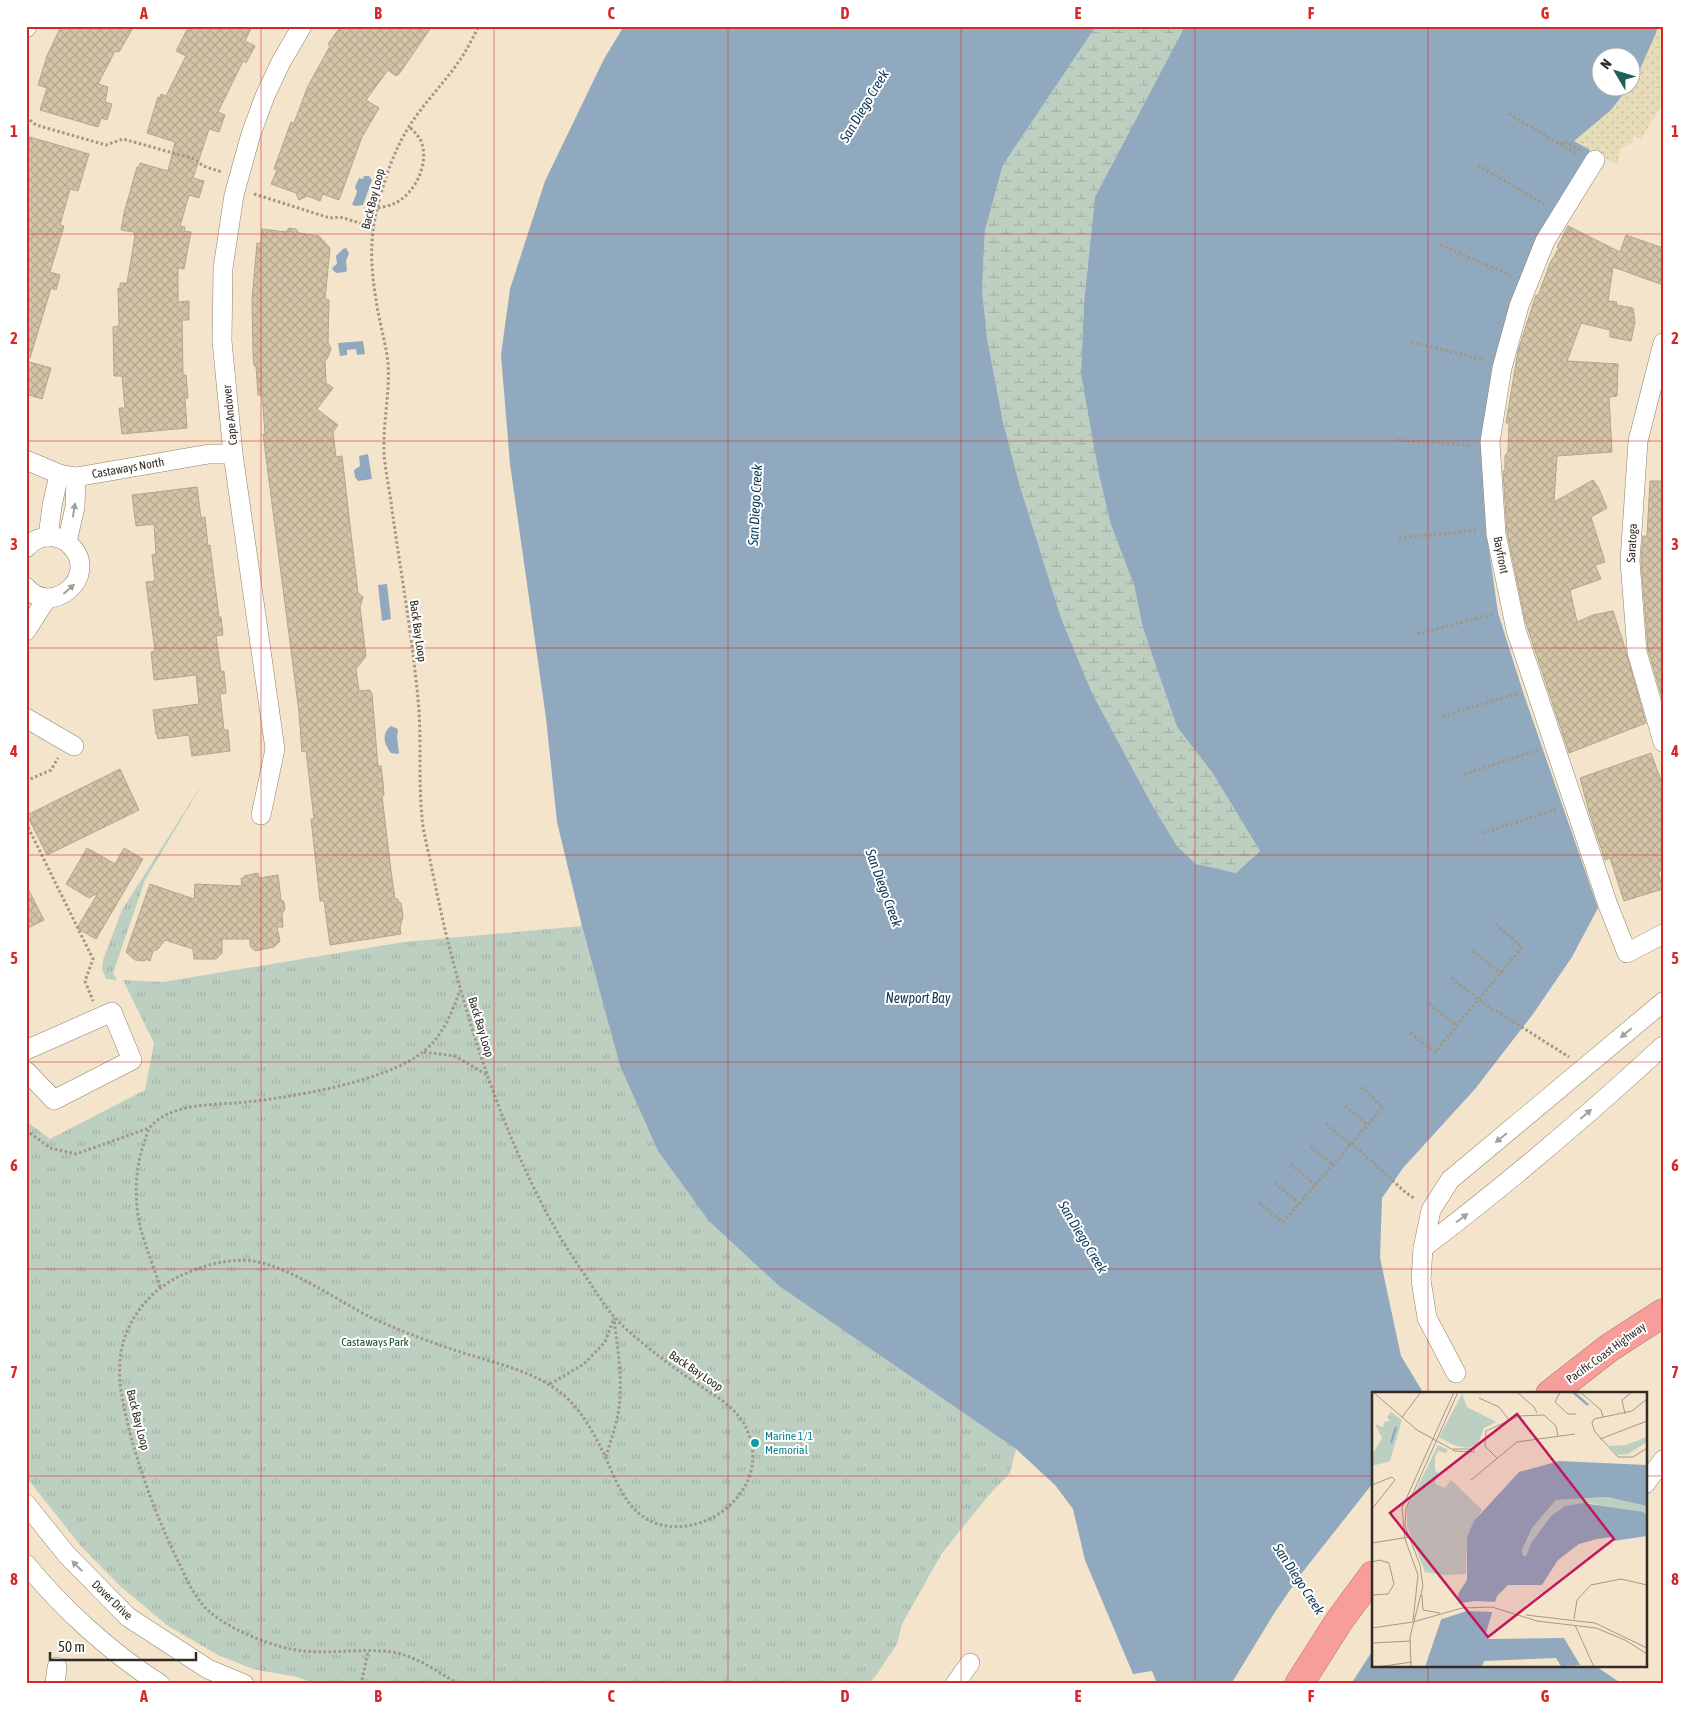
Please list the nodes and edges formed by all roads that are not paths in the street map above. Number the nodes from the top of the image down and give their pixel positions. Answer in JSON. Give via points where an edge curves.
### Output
{"nodes":[{"id":1,"x":302,"y":26,"type":"edge"},
{"id":2,"x":1588,"y":159,"type":"road end"},
{"id":3,"x":1663,"y":343,"type":"edge"},
{"id":4,"x":233,"y":454,"type":"junction"},
{"id":5,"x":26,"y":460,"type":"edge"},
{"id":6,"x":68,"y":476,"type":"junction"},
{"id":7,"x":48,"y":536,"type":"junction"},
{"id":8,"x":68,"y":542,"type":"junction"},
{"id":9,"x":26,"y":548,"type":"edge"},
{"id":10,"x":26,"y":587,"type":"edge"},
{"id":11,"x":47,"y":598,"type":"junction"},
{"id":12,"x":26,"y":631,"type":"edge"},
{"id":13,"x":26,"y":718,"type":"edge"},
{"id":14,"x":1663,"y":742,"type":"edge"},
{"id":15,"x":70,"y":744,"type":"road end"},
{"id":16,"x":261,"y":815,"type":"dead end"},
{"id":17,"x":1663,"y":934,"type":"edge"},
{"id":18,"x":1663,"y":1002,"type":"edge"},
{"id":19,"x":1663,"y":1046,"type":"edge"},
{"id":20,"x":26,"y":1050,"type":"edge"},
{"id":21,"x":26,"y":1070,"type":"edge"},
{"id":22,"x":1423,"y":1248,"type":"junction"},
{"id":23,"x":1663,"y":1313,"type":"edge"},
{"id":24,"x":1456,"y":1373,"type":"dead end"},
{"id":25,"x":1553,"y":1392,"type":"edge"},
{"id":26,"x":1663,"y":1460,"type":"edge"},
{"id":27,"x":1646,"y":1483,"type":"edge"},
{"id":28,"x":26,"y":1504,"type":"edge"},
{"id":29,"x":26,"y":1564,"type":"edge"},
{"id":30,"x":1372,"y":1576,"type":"edge"},
{"id":31,"x":970,"y":1663,"type":"dead end"},
{"id":32,"x":160,"y":1684,"type":"edge"},
{"id":33,"x":244,"y":1684,"type":"edge"},
{"id":34,"x":955,"y":1684,"type":"edge"},
{"id":35,"x":1299,"y":1684,"type":"edge"}],
"edges":[{"from":1,"to":4,"type":"street","name":"Cape Andover","via":[[281,62],[251,134],[236,182],[222,268],[222,341]]},
{"from":2,"to":17,"type":"street","name":"Bayfront","via":[[1545,241],[1518,306],[1502,368],[1490,442],[1496,534],[1516,630],[1627,954]]},
{"from":3,"to":14,"type":"street","name":"Saratoga","via":[[1638,441],[1630,561],[1637,652]]},
{"from":4,"to":6,"type":"street","name":"Castaways North","via":[[199,456]]},
{"from":4,"to":16,"type":"street","name":"Cape Andover","via":[[275,748]]},
{"from":5,"to":6,"type":"street"},
{"from":6,"to":7,"type":"street","via":[[52,506]]},
{"from":8,"to":6,"type":"street","one_way":true,"via":[[75,507]]},
{"from":7,"to":8,"type":"street"},
{"from":7,"to":9,"type":"street"},
{"from":11,"to":8,"type":"street","one_way":true,"via":[[66,593],[78,578],[79,558]]},
{"from":10,"to":11,"type":"street"},
{"from":11,"to":12,"type":"street"},
{"from":13,"to":15,"type":"street"},
{"from":18,"to":22,"type":"street","one_way":true,"via":[[1450,1180],[1431,1210]]},
{"from":22,"to":19,"type":"street","one_way":true,"via":[[1489,1197]]},
{"from":20,"to":21,"type":"street","via":[[112,1012],[132,1060],[54,1100]]},
{"from":22,"to":24,"type":"street","via":[[1421,1280],[1427,1318]]},
{"from":23,"to":25,"type":"highway","name":"Pacific Coast Highway","via":[[1609,1348]]},
{"from":26,"to":27,"type":"street"},
{"from":33,"to":28,"type":"street","name":"Dover Drive","one_way":true,"via":[[208,1669],[128,1617],[67,1556]]},
{"from":29,"to":32,"type":"street","via":[[102,1642]]},
{"from":30,"to":35,"type":"highway"},
{"from":31,"to":34,"type":"street"}]}
